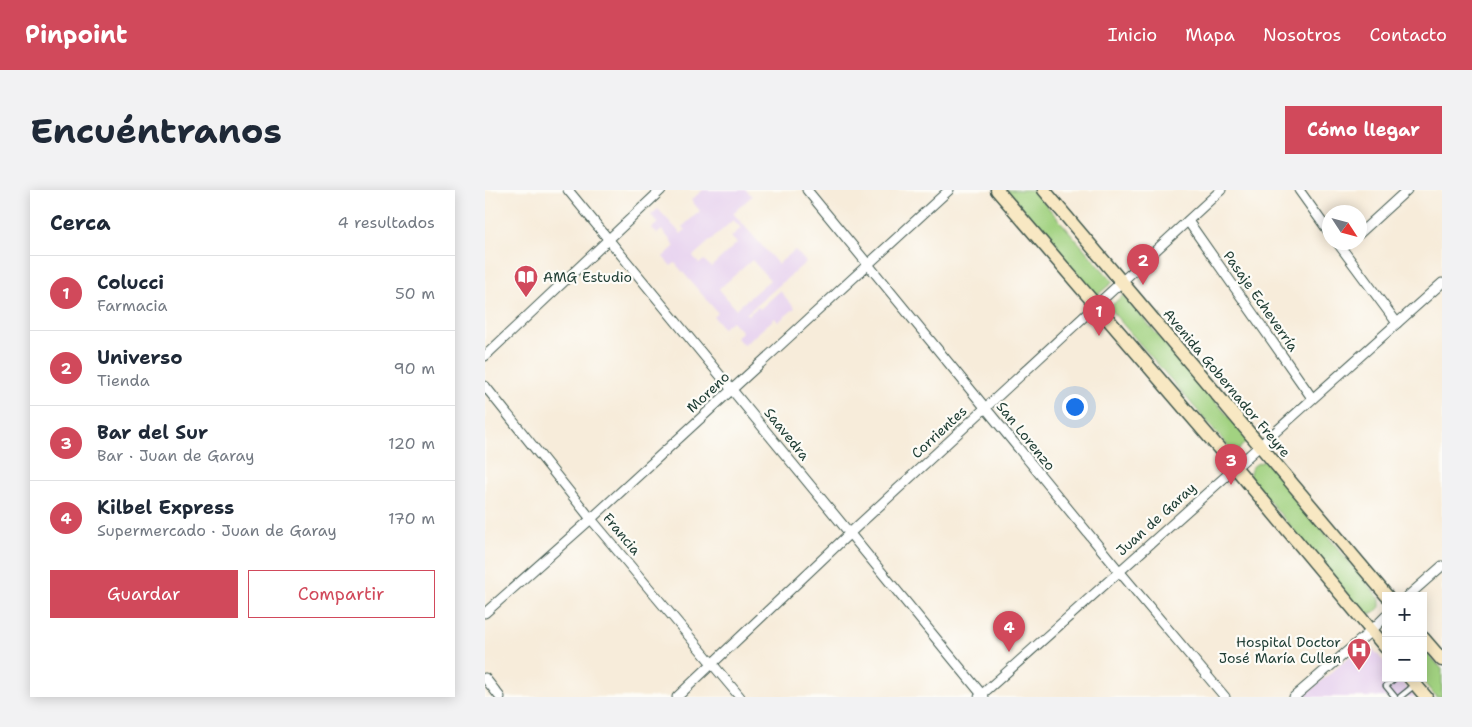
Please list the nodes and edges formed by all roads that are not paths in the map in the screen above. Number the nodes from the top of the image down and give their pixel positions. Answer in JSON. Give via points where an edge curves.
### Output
{"nodes":[{"id":1,"x":568,"y":190,"type":"edge"},
{"id":2,"x":661,"y":190,"type":"edge"},
{"id":3,"x":807,"y":190,"type":"edge"},
{"id":4,"x":949,"y":190,"type":"edge"},
{"id":5,"x":997,"y":190,"type":"edge"},
{"id":6,"x":1044,"y":190,"type":"edge"},
{"id":7,"x":1221,"y":190,"type":"edge"},
{"id":8,"x":1299,"y":190,"type":"edge"},
{"id":9,"x":1407,"y":190,"type":"edge"},
{"id":10,"x":1188,"y":221,"type":"junction"},
{"id":11,"x":1322,"y":222,"type":"edge"},
{"id":12,"x":1367,"y":227,"type":"edge"},
{"id":13,"x":607,"y":240,"type":"junction"},
{"id":14,"x":1343,"y":250,"type":"edge"},
{"id":15,"x":868,"y":264,"type":"junction"},
{"id":16,"x":1122,"y":282,"type":"junction"},
{"id":17,"x":1442,"y":283,"type":"edge"},
{"id":18,"x":1097,"y":306,"type":"junction"},
{"id":19,"x":1397,"y":323,"type":"junction"},
{"id":20,"x":485,"y":356,"type":"edge"},
{"id":21,"x":485,"y":386,"type":"edge"},
{"id":22,"x":732,"y":389,"type":"junction"},
{"id":23,"x":1312,"y":398,"type":"junction"},
{"id":24,"x":986,"y":408,"type":"junction"},
{"id":25,"x":1260,"y":444,"type":"junction"},
{"id":26,"x":1235,"y":467,"type":"junction"},
{"id":27,"x":591,"y":518,"type":"junction"},
{"id":28,"x":850,"y":533,"type":"junction"},
{"id":29,"x":1442,"y":566,"type":"edge"},
{"id":30,"x":1119,"y":571,"type":"junction"},
{"id":31,"x":1384,"y":592,"type":"edge"},
{"id":32,"x":1413,"y":592,"type":"edge"},
{"id":33,"x":485,"y":613,"type":"edge"},
{"id":34,"x":1382,"y":620,"type":"edge"},
{"id":35,"x":1371,"y":631,"type":"junction"},
{"id":36,"x":1382,"y":643,"type":"edge"},
{"id":37,"x":1427,"y":643,"type":"edge"},
{"id":38,"x":1442,"y":660,"type":"edge"},
{"id":39,"x":713,"y":663,"type":"junction"},
{"id":40,"x":485,"y":678,"type":"edge"},
{"id":41,"x":1390,"y":682,"type":"edge"},
{"id":42,"x":1412,"y":682,"type":"edge"},
{"id":43,"x":1414,"y":682,"type":"edge"},
{"id":44,"x":981,"y":696,"type":"edge"},
{"id":45,"x":500,"y":697,"type":"edge"},
{"id":46,"x":677,"y":697,"type":"edge"},
{"id":47,"x":740,"y":697,"type":"edge"},
{"id":48,"x":1225,"y":697,"type":"edge"},
{"id":49,"x":1294,"y":697,"type":"edge"},
{"id":50,"x":1395,"y":697,"type":"edge"},
{"id":51,"x":1400,"y":697,"type":"edge"},
{"id":52,"x":1426,"y":697,"type":"edge"}],
"edges":[{"from":1,"to":13,"type":"street","name":"Saavedra"},
{"from":2,"to":13,"type":"street"},
{"from":3,"to":15,"type":"street","name":"San Lorenzo"},
{"from":4,"to":15,"type":"street","name":"Moreno"},
{"from":5,"to":18,"type":"main road"},
{"from":6,"to":16,"type":"main road","name":"Avenida Gobernador Freyre"},
{"from":7,"to":10,"type":"street","name":"Corrientes"},
{"from":8,"to":11,"type":"street"},
{"from":9,"to":12,"type":"street"},
{"from":10,"to":16,"type":"street","name":"Corrientes"},
{"from":10,"to":23,"type":"street","name":"Pasaje Echeverría"},
{"from":13,"to":20,"type":"street"},
{"from":13,"to":22,"type":"street","name":"Saavedra"},
{"from":14,"to":19,"type":"street"},
{"from":15,"to":22,"type":"street","name":"Moreno"},
{"from":15,"to":24,"type":"street","name":"San Lorenzo"},
{"from":16,"to":18,"type":"street","name":"Corrientes"},
{"from":16,"to":25,"type":"main road","name":"Avenida Gobernador Freyre"},
{"from":17,"to":19,"type":"street","name":"Juan de Garay"},
{"from":18,"to":24,"type":"street","name":"Corrientes"},
{"from":18,"to":26,"type":"main road"},
{"from":19,"to":23,"type":"street","name":"Juan de Garay"},
{"from":21,"to":27,"type":"street","name":"Francia"},
{"from":22,"to":27,"type":"street","name":"Moreno"},
{"from":22,"to":28,"type":"street","name":"Saavedra"},
{"from":23,"to":25,"type":"street","name":"Juan de Garay"},
{"from":24,"to":28,"type":"street","name":"Corrientes"},
{"from":24,"to":30,"type":"street","name":"San Lorenzo"},
{"from":25,"to":26,"type":"street","name":"Juan de Garay"},
{"from":25,"to":31,"type":"main road","name":"Avenida Gobernador Freyre"},
{"from":26,"to":30,"type":"street","name":"Juan de Garay"},
{"from":26,"to":35,"type":"main road"},
{"from":27,"to":33,"type":"street","name":"Moreno"},
{"from":27,"to":39,"type":"street","name":"Francia"},
{"from":28,"to":39,"type":"street","name":"Corrientes"},
{"from":28,"to":44,"type":"street","name":"Saavedra"},
{"from":29,"to":32,"type":"street"},
{"from":30,"to":44,"type":"street","name":"Juan de Garay"},
{"from":30,"to":48,"type":"street","name":"San Lorenzo"},
{"from":34,"to":35,"type":"street"},
{"from":35,"to":36,"type":"main road"},
{"from":35,"to":49,"type":"street"},
{"from":37,"to":38,"type":"main road"},
{"from":39,"to":46,"type":"street","name":"Corrientes"},
{"from":39,"to":47,"type":"street","name":"Francia"},
{"from":40,"to":45,"type":"street"},
{"from":41,"to":50,"type":"lane","via":[[1386,686]]},
{"from":42,"to":51,"type":"lane"},
{"from":43,"to":52,"type":"main road"}]}
